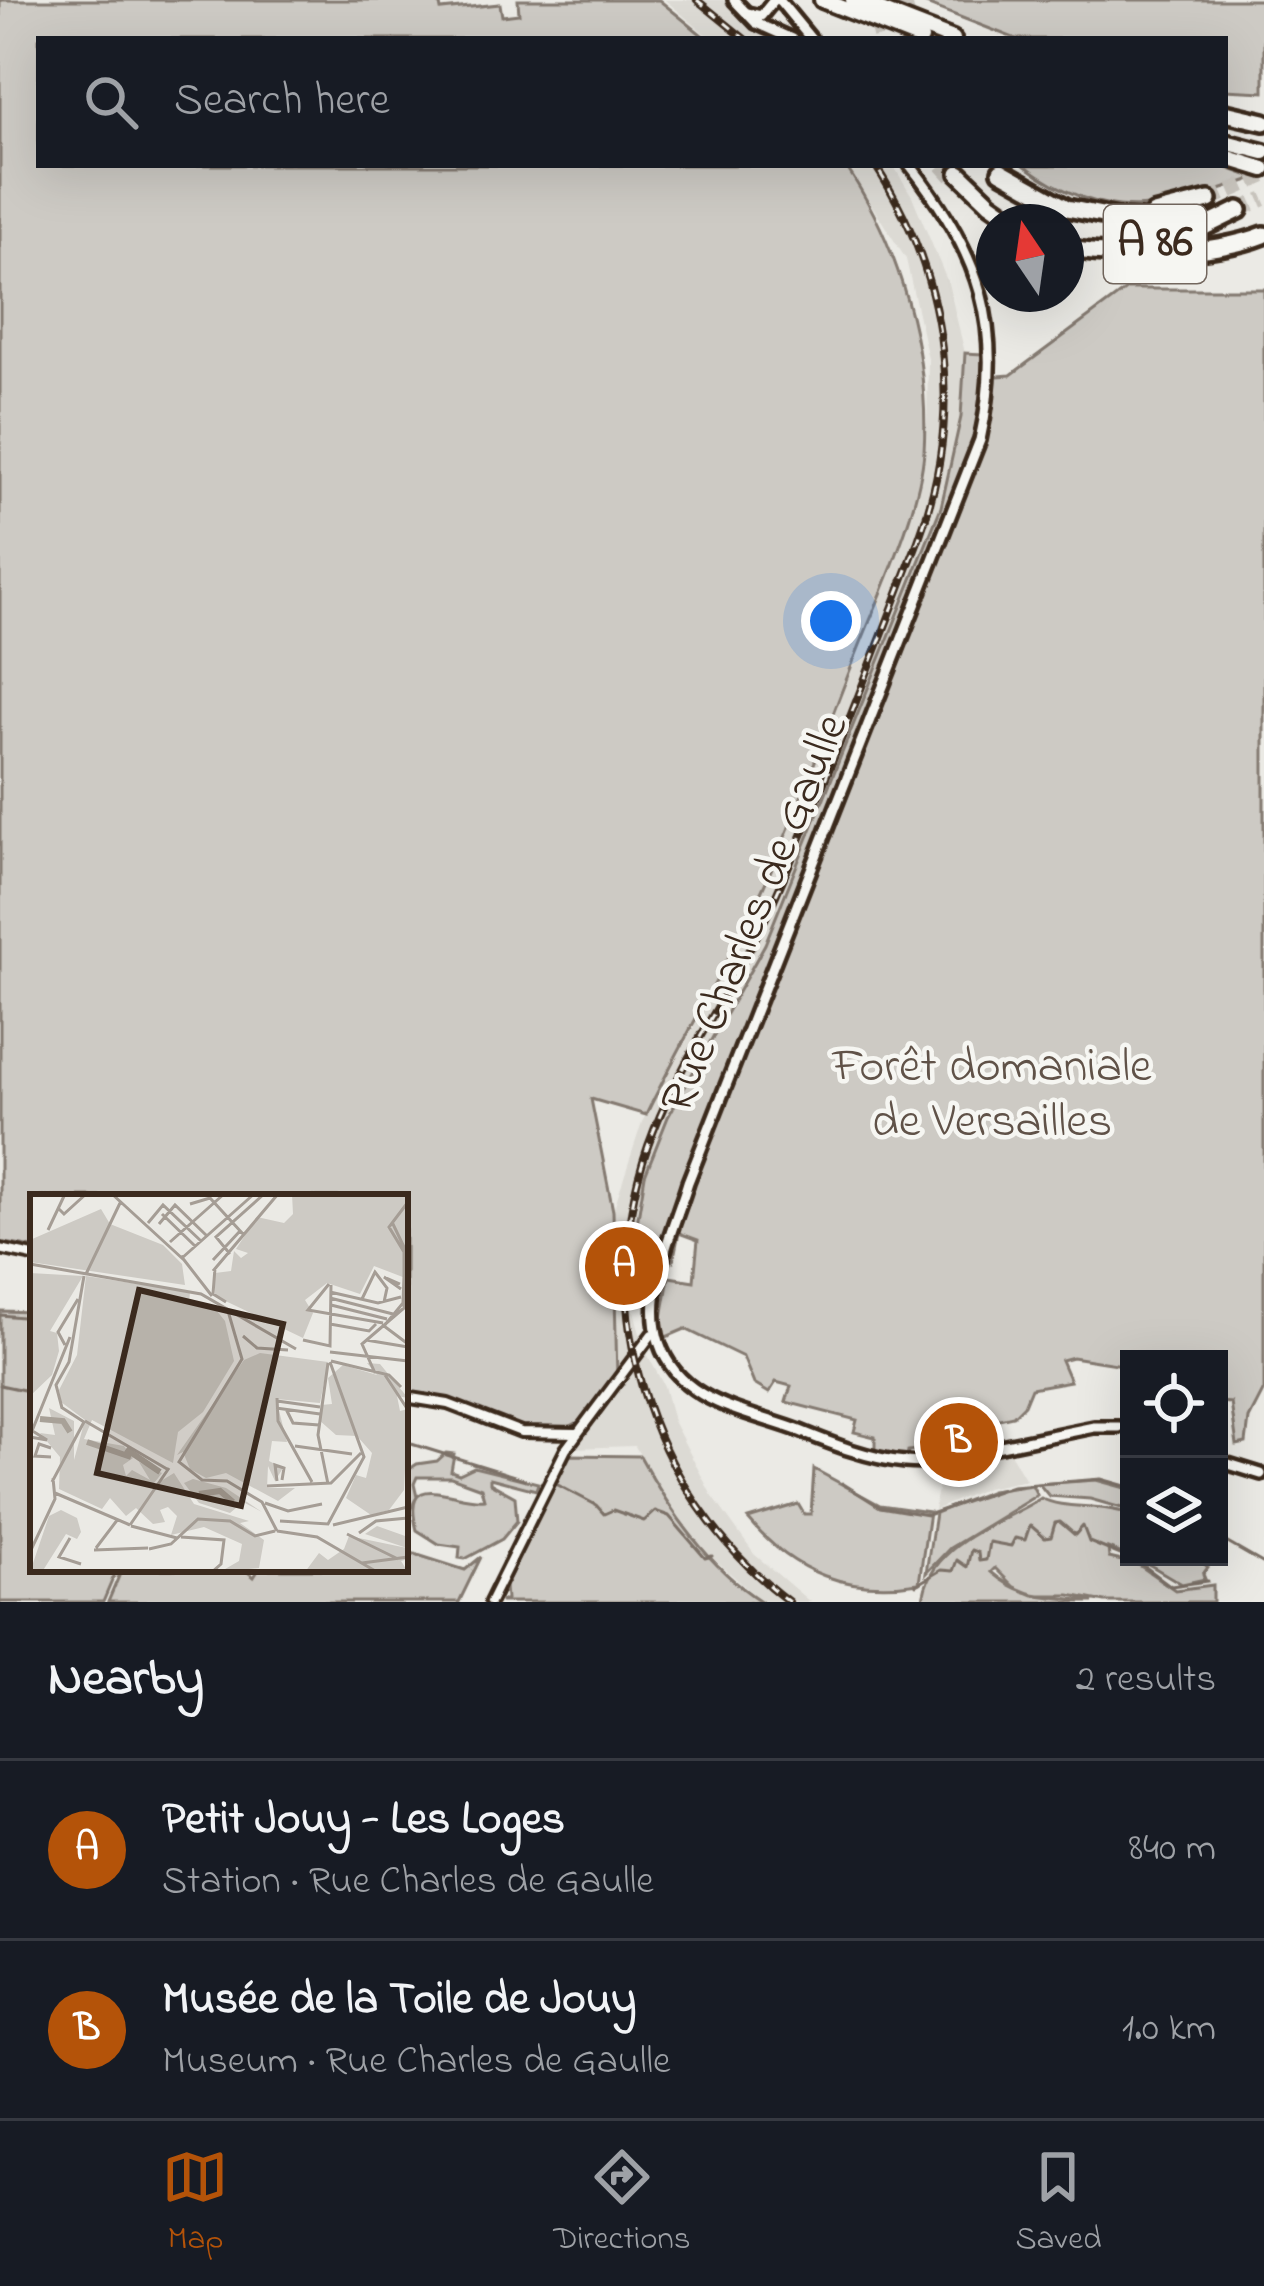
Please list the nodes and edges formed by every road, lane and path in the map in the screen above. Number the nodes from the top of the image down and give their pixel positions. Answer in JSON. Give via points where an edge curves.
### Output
{"nodes":[{"id":1,"x":734,"y":0,"type":"edge"},
{"id":2,"x":776,"y":0,"type":"edge"},
{"id":3,"x":821,"y":0,"type":"edge"},
{"id":4,"x":854,"y":0,"type":"edge"},
{"id":5,"x":866,"y":0,"type":"edge"},
{"id":6,"x":742,"y":11,"type":"junction"},
{"id":7,"x":905,"y":21,"type":"junction"},
{"id":8,"x":785,"y":36,"type":"edge"},
{"id":9,"x":808,"y":36,"type":"edge"},
{"id":10,"x":913,"y":36,"type":"edge"},
{"id":11,"x":945,"y":36,"type":"edge"},
{"id":12,"x":1228,"y":113,"type":"edge"},
{"id":13,"x":1264,"y":122,"type":"edge"},
{"id":14,"x":1228,"y":128,"type":"edge"},
{"id":15,"x":1228,"y":143,"type":"edge"},
{"id":16,"x":1264,"y":152,"type":"edge"},
{"id":17,"x":1228,"y":158,"type":"edge"},
{"id":18,"x":912,"y":168,"type":"edge"},
{"id":19,"x":1264,"y":169,"type":"edge"},
{"id":20,"x":1001,"y":171,"type":"dead end"},
{"id":21,"x":1209,"y":200,"type":"tunnel mouth"},
{"id":22,"x":986,"y":204,"type":"edge"},
{"id":23,"x":991,"y":204,"type":"edge"},
{"id":24,"x":1239,"y":210,"type":"tunnel mouth"},
{"id":25,"x":1088,"y":213,"type":"junction"},
{"id":26,"x":1189,"y":223,"type":"dead end"},
{"id":27,"x":1220,"y":230,"type":"dead end"},
{"id":28,"x":1264,"y":231,"type":"edge"},
{"id":29,"x":1264,"y":245,"type":"edge"},
{"id":30,"x":1084,"y":246,"type":"edge"},
{"id":31,"x":1084,"y":249,"type":"edge"},
{"id":32,"x":1164,"y":251,"type":"junction"},
{"id":33,"x":0,"y":1249,"type":"edge"},
{"id":34,"x":30,"y":1255,"type":"edge"},
{"id":35,"x":657,"y":1329,"type":"junction"},
{"id":36,"x":408,"y":1397,"type":"edge"},
{"id":37,"x":1120,"y":1428,"type":"edge"},
{"id":38,"x":578,"y":1434,"type":"junction"},
{"id":39,"x":1228,"y":1464,"type":"edge"},
{"id":40,"x":1263,"y":1474,"type":"edge"},
{"id":41,"x":490,"y":1602,"type":"edge"}],
"edges":[{"from":1,"to":6,"type":"main road"},
{"from":2,"to":6,"type":"main road","via":[[761,16]]},
{"from":2,"to":9,"type":"main road"},
{"from":3,"to":10,"type":"highway"},
{"from":4,"to":7,"type":"highway"},
{"from":5,"to":7,"type":"highway"},
{"from":6,"to":8,"type":"main road"},
{"from":7,"to":11,"type":"highway"},
{"from":12,"to":13,"type":"highway"},
{"from":13,"to":14,"type":"highway"},
{"from":15,"to":16,"type":"highway"},
{"from":17,"to":19,"type":"highway"},
{"from":18,"to":35,"type":"main road","name":"Rue Charles de Gaulle","via":[[953,223],[983,297],[991,375],[980,440],[688,1182],[660,1277]]},
{"from":20,"to":25,"type":"highway","number":"A 86"},
{"from":21,"to":25,"type":"highway","number":"A 86","via":[[1163,213]]},
{"from":22,"to":23,"type":"highway","via":[[956,175]]},
{"from":24,"to":30,"type":"highway","number":"A 86","via":[[1160,243]]},
{"from":25,"to":26,"type":"highway"},
{"from":27,"to":28,"type":"highway"},
{"from":28,"to":32,"type":"highway"},
{"from":29,"to":32,"type":"highway"},
{"from":31,"to":32,"type":"highway"},
{"from":33,"to":34,"type":"street"},
{"from":35,"to":37,"type":"main road","via":[[679,1376],[696,1390],[892,1460],[937,1461],[1094,1423]]},
{"from":35,"to":38,"type":"street"},
{"from":36,"to":38,"type":"street","via":[[521,1432]]},
{"from":38,"to":41,"type":"street"},
{"from":39,"to":40,"type":"main road"}]}
